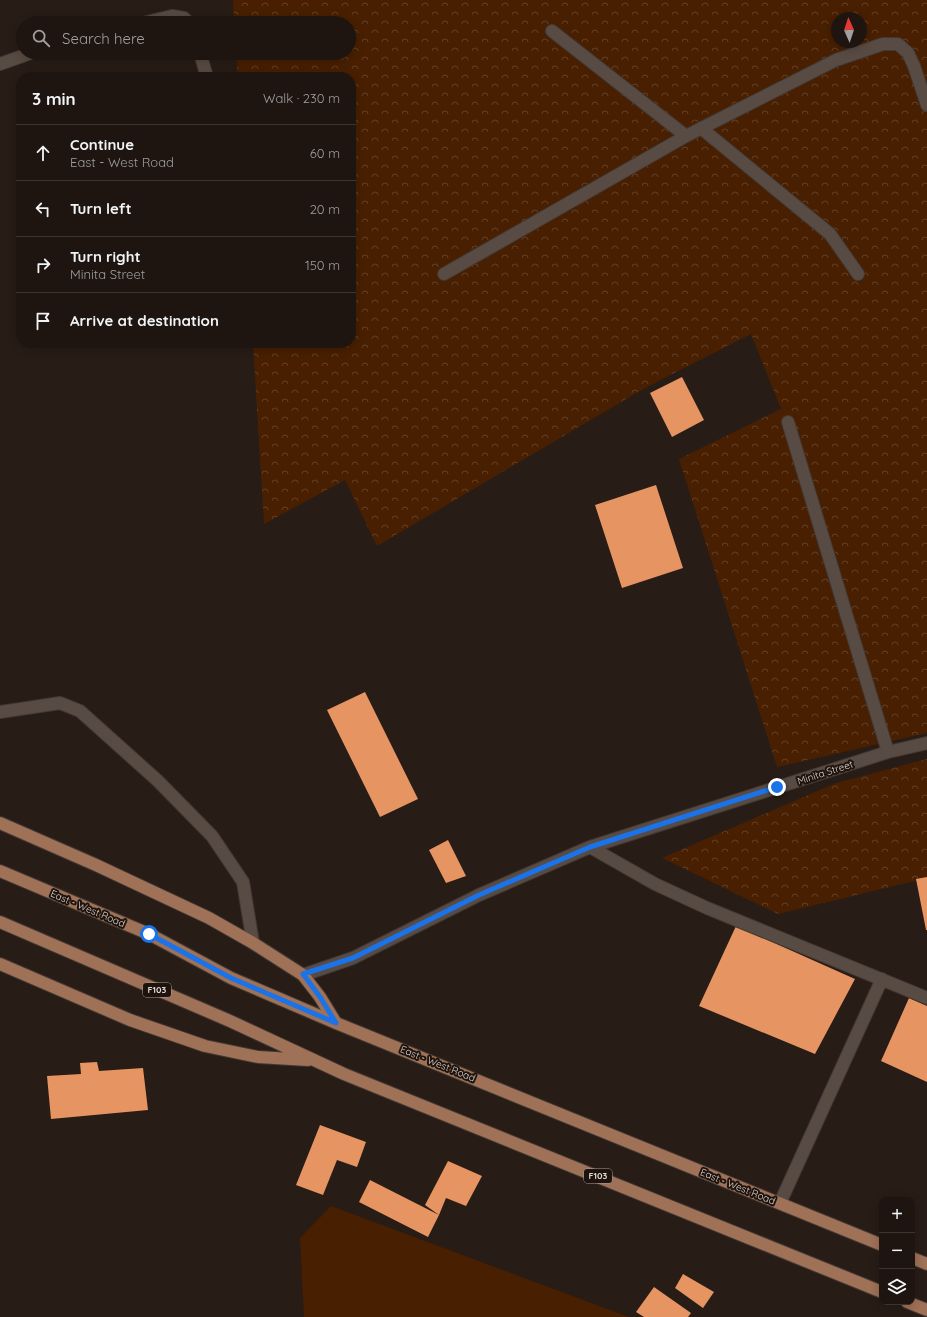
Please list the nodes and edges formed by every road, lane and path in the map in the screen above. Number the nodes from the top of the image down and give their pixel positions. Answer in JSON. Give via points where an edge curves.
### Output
{"nodes":[{"id":1,"x":552,"y":31,"type":"dead end"},
{"id":2,"x":16,"y":58,"type":"edge"},
{"id":3,"x":202,"y":60,"type":"edge"},
{"id":4,"x":0,"y":64,"type":"edge"},
{"id":5,"x":206,"y":72,"type":"edge"},
{"id":6,"x":927,"y":105,"type":"edge"},
{"id":7,"x":702,"y":128,"type":"junction"},
{"id":8,"x":686,"y":136,"type":"junction"},
{"id":9,"x":444,"y":274,"type":"dead end"},
{"id":10,"x":858,"y":274,"type":"dead end"},
{"id":11,"x":788,"y":422,"type":"dead end"},
{"id":12,"x":0,"y":712,"type":"edge"},
{"id":13,"x":927,"y":743,"type":"edge"},
{"id":14,"x":888,"y":752,"type":"junction"},
{"id":15,"x":0,"y":823,"type":"edge"},
{"id":16,"x":590,"y":847,"type":"junction"},
{"id":17,"x":0,"y":870,"type":"edge"},
{"id":18,"x":0,"y":922,"type":"edge"},
{"id":19,"x":253,"y":943,"type":"junction"},
{"id":20,"x":0,"y":964,"type":"edge"},
{"id":21,"x":303,"y":974,"type":"junction"},
{"id":22,"x":882,"y":979,"type":"junction"},
{"id":23,"x":927,"y":998,"type":"edge"},
{"id":24,"x":336,"y":1023,"type":"junction"},
{"id":25,"x":314,"y":1060,"type":"junction"},
{"id":26,"x":780,"y":1203,"type":"junction"},
{"id":27,"x":879,"y":1244,"type":"edge"},
{"id":28,"x":915,"y":1259,"type":"edge"},
{"id":29,"x":927,"y":1264,"type":"edge"},
{"id":30,"x":879,"y":1291,"type":"edge"},
{"id":31,"x":914,"y":1305,"type":"edge"},
{"id":32,"x":927,"y":1310,"type":"edge"}],
"edges":[{"from":1,"to":8,"type":"street"},
{"from":2,"to":4,"type":"street"},
{"from":3,"to":5,"type":"street"},
{"from":6,"to":7,"type":"street","via":[[908,53],[898,44],[883,44],[836,60]]},
{"from":7,"to":8,"type":"street"},
{"from":7,"to":10,"type":"street","via":[[830,234]]},
{"from":8,"to":9,"type":"street"},
{"from":11,"to":14,"type":"street"},
{"from":12,"to":19,"type":"street","via":[[60,703],[80,710],[212,836],[242,882]]},
{"from":13,"to":14,"type":"street","name":"Minita Street"},
{"from":14,"to":16,"type":"street","name":"Minita Street"},
{"from":15,"to":19,"type":"main road","via":[[209,918]]},
{"from":16,"to":21,"type":"street","name":"Minita Street","via":[[479,895],[353,958]]},
{"from":16,"to":22,"type":"street","via":[[662,887],[715,911]]},
{"from":17,"to":24,"type":"main road","name":"East - West Road","via":[[149,934],[231,978]]},
{"from":18,"to":25,"type":"main road","number":"F103"},
{"from":19,"to":21,"type":"main road"},
{"from":20,"to":25,"type":"main road","via":[[130,1020],[205,1046],[258,1058]]},
{"from":21,"to":24,"type":"main road"},
{"from":22,"to":23,"type":"street"},
{"from":22,"to":26,"type":"street"},
{"from":24,"to":26,"type":"main road","name":"East - West Road"},
{"from":25,"to":30,"type":"main road","number":"F103"},
{"from":26,"to":27,"type":"main road","name":"East - West Road"},
{"from":28,"to":29,"type":"main road"},
{"from":31,"to":32,"type":"main road"}]}
